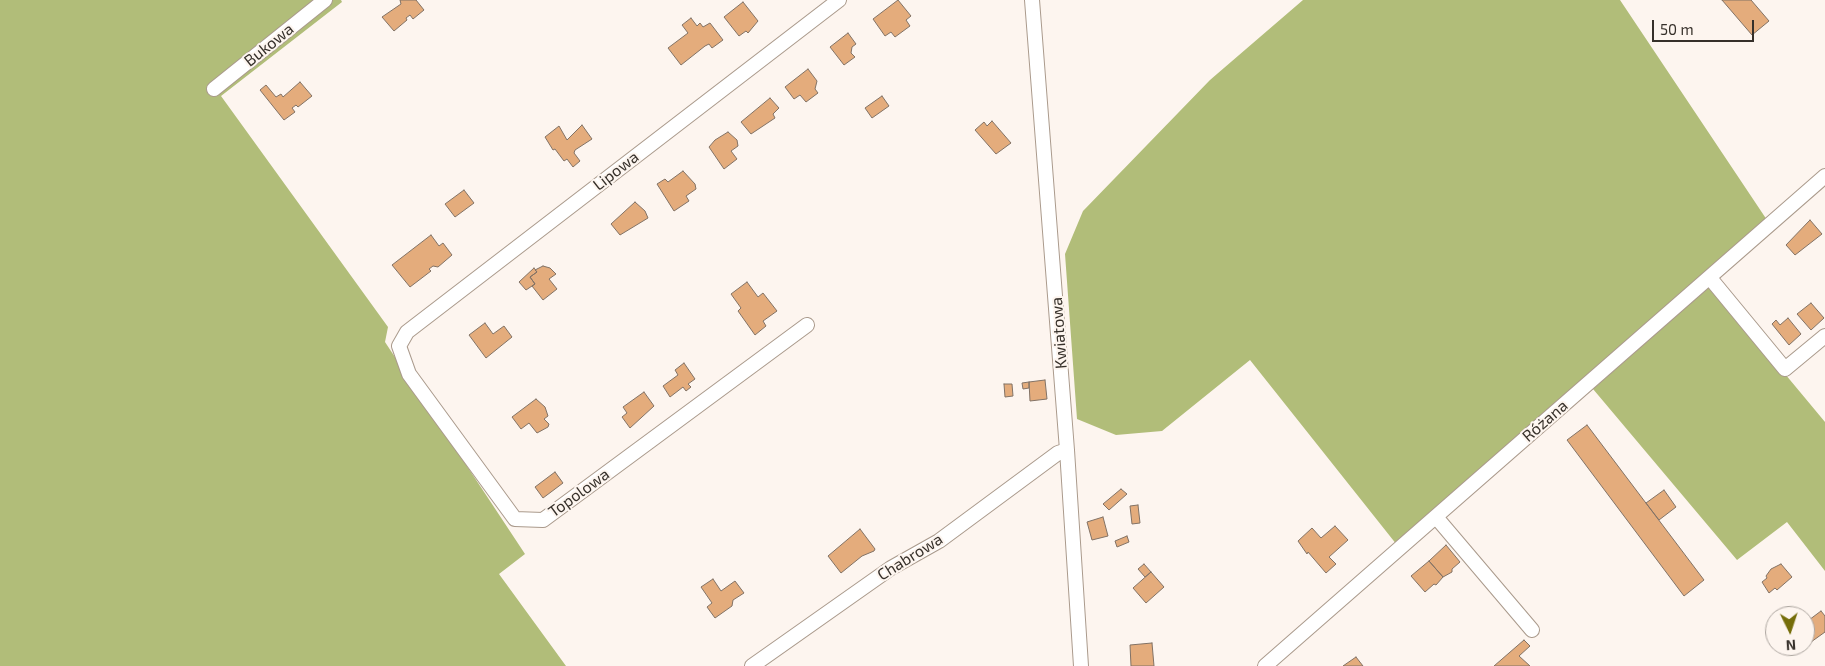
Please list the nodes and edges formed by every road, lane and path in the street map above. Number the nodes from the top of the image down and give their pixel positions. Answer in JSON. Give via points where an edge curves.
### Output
{"nodes":[{"id":1,"x":325,"y":0,"type":"edge"},
{"id":2,"x":839,"y":0,"type":"edge"},
{"id":3,"x":1032,"y":0,"type":"edge"},
{"id":4,"x":214,"y":89,"type":"dead end"},
{"id":5,"x":1825,"y":176,"type":"edge"},
{"id":6,"x":1710,"y":278,"type":"junction"},
{"id":7,"x":807,"y":325,"type":"dead end"},
{"id":8,"x":1825,"y":336,"type":"edge"},
{"id":9,"x":399,"y":346,"type":"joint"},
{"id":10,"x":1068,"y":450,"type":"junction"},
{"id":11,"x":1436,"y":517,"type":"junction"},
{"id":12,"x":1532,"y":630,"type":"dead end"},
{"id":13,"x":752,"y":666,"type":"edge"},
{"id":14,"x":1081,"y":666,"type":"edge"},
{"id":15,"x":1265,"y":666,"type":"edge"}],
"edges":[{"from":1,"to":4,"type":"street","name":"Bukowa"},
{"from":2,"to":9,"type":"street","name":"Lipowa","via":[[407,332]]},
{"from":3,"to":10,"type":"street","name":"Kwiatowa"},
{"from":5,"to":6,"type":"street","name":"Różana"},
{"from":6,"to":8,"type":"street","via":[[1785,369]]},
{"from":6,"to":11,"type":"street","name":"Różana"},
{"from":7,"to":9,"type":"street","name":"Topolowa","via":[[543,520],[515,519],[409,374]]},
{"from":10,"to":13,"type":"street","name":"Chabrowa","via":[[1058,453],[938,540],[891,568]]},
{"from":10,"to":14,"type":"street","name":"Kwiatowa"},
{"from":11,"to":12,"type":"street"},
{"from":11,"to":15,"type":"street","name":"Różana"}]}
